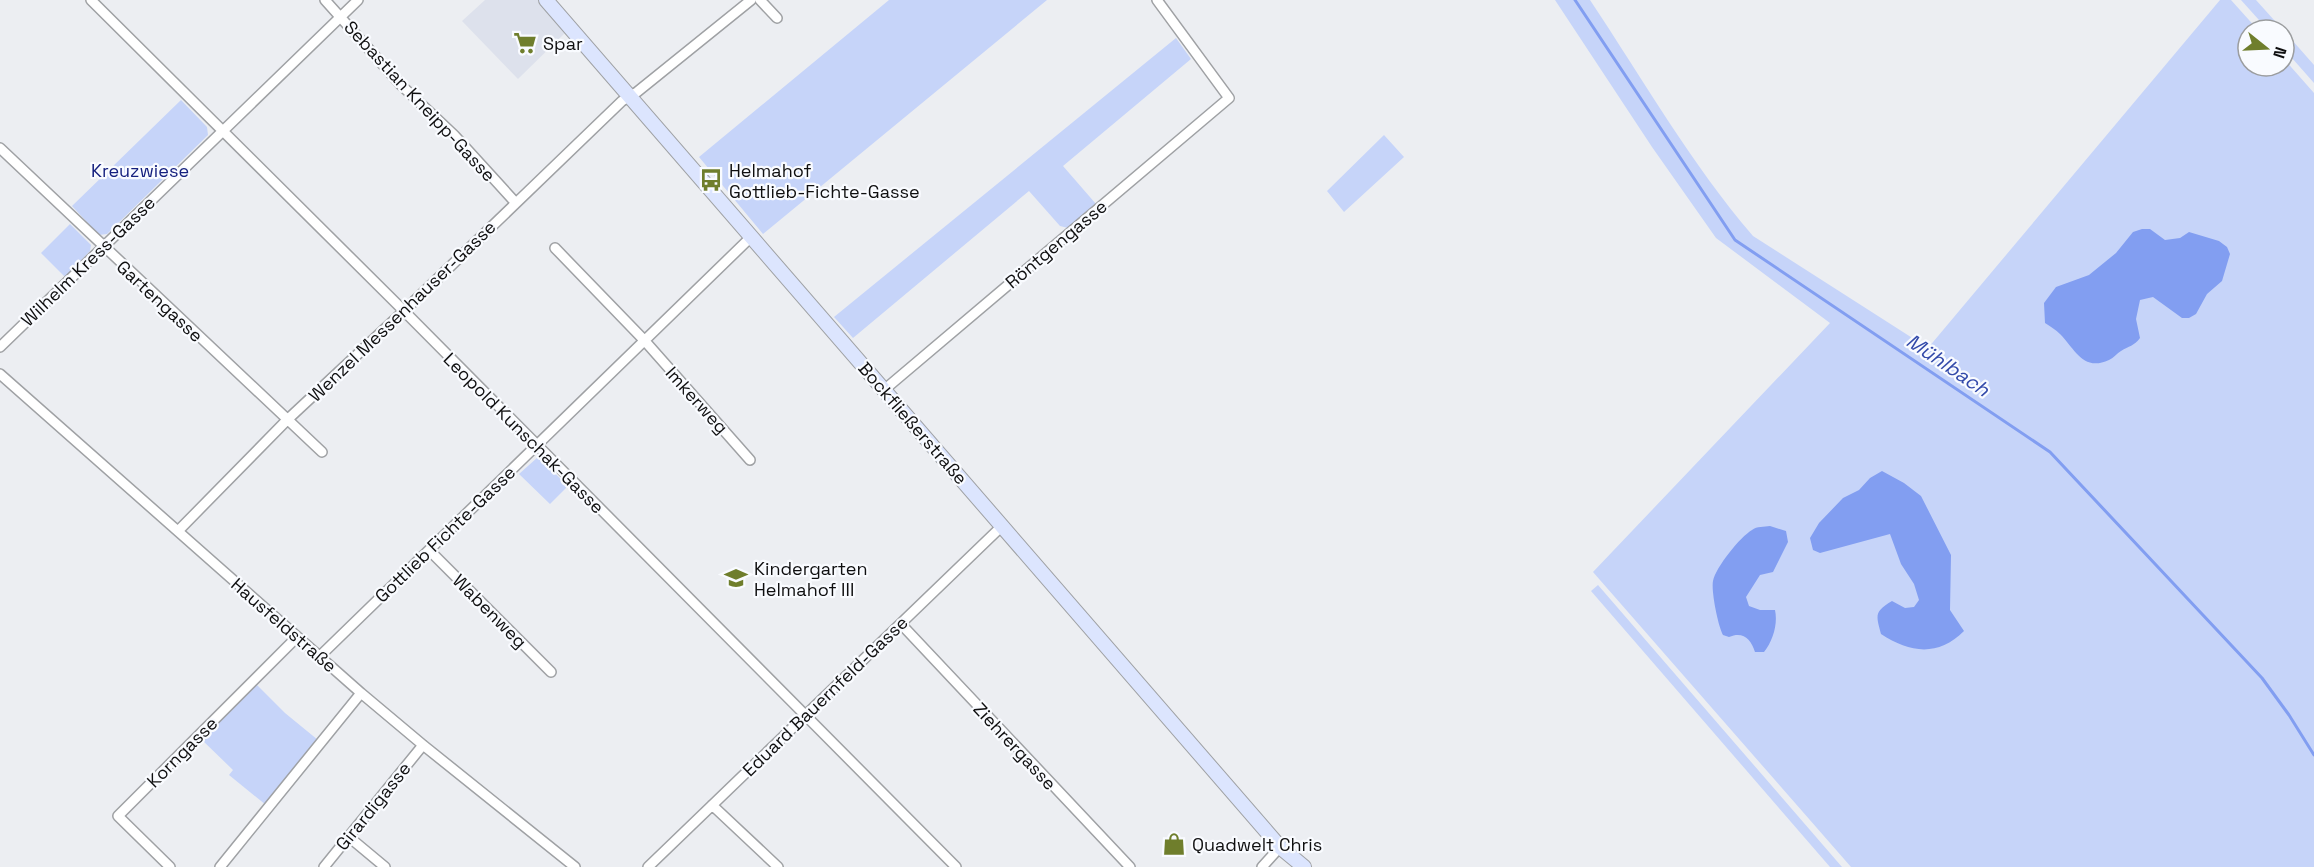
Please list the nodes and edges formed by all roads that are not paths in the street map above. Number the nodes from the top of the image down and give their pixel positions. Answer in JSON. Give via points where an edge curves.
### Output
{"nodes":[{"id":1,"x":92,"y":0,"type":"edge"},
{"id":2,"x":325,"y":0,"type":"edge"},
{"id":3,"x":358,"y":0,"type":"edge"},
{"id":4,"x":546,"y":0,"type":"edge"},
{"id":5,"x":751,"y":0,"type":"edge"},
{"id":6,"x":760,"y":0,"type":"edge"},
{"id":7,"x":1157,"y":0,"type":"edge"},
{"id":8,"x":340,"y":17,"type":"junction"},
{"id":9,"x":777,"y":18,"type":"dead end"},
{"id":10,"x":629,"y":97,"type":"junction"},
{"id":11,"x":222,"y":130,"type":"junction"},
{"id":12,"x":0,"y":148,"type":"edge"},
{"id":13,"x":515,"y":202,"type":"junction"},
{"id":14,"x":751,"y":237,"type":"junction"},
{"id":15,"x":103,"y":247,"type":"junction"},
{"id":16,"x":555,"y":248,"type":"dead end"},
{"id":17,"x":404,"y":311,"type":"junction"},
{"id":18,"x":644,"y":340,"type":"junction"},
{"id":19,"x":0,"y":347,"type":"edge"},
{"id":20,"x":0,"y":374,"type":"edge"},
{"id":21,"x":884,"y":390,"type":"junction"},
{"id":22,"x":287,"y":420,"type":"junction"},
{"id":23,"x":536,"y":445,"type":"junction"},
{"id":24,"x":322,"y":452,"type":"dead end"},
{"id":25,"x":750,"y":460,"type":"dead end"},
{"id":26,"x":1002,"y":525,"type":"junction"},
{"id":27,"x":178,"y":531,"type":"junction"},
{"id":28,"x":429,"y":550,"type":"junction"},
{"id":29,"x":901,"y":624,"type":"junction"},
{"id":30,"x":297,"y":637,"type":"junction"},
{"id":31,"x":320,"y":656,"type":"junction"},
{"id":32,"x":551,"y":672,"type":"dead end"},
{"id":33,"x":361,"y":693,"type":"junction"},
{"id":34,"x":805,"y":715,"type":"junction"},
{"id":35,"x":423,"y":745,"type":"junction"},
{"id":36,"x":712,"y":805,"type":"junction"},
{"id":37,"x":349,"y":837,"type":"junction"},
{"id":38,"x":1280,"y":847,"type":"junction"},
{"id":39,"x":170,"y":867,"type":"edge"},
{"id":40,"x":220,"y":867,"type":"edge"},
{"id":41,"x":324,"y":867,"type":"edge"},
{"id":42,"x":386,"y":867,"type":"edge"},
{"id":43,"x":575,"y":867,"type":"edge"},
{"id":44,"x":648,"y":867,"type":"edge"},
{"id":45,"x":778,"y":867,"type":"edge"},
{"id":46,"x":956,"y":867,"type":"edge"},
{"id":47,"x":1130,"y":867,"type":"edge"},
{"id":48,"x":1262,"y":867,"type":"edge"},
{"id":49,"x":1304,"y":867,"type":"edge"}],
"edges":[{"from":1,"to":11,"type":"street","name":"Leopold Kunschak-Gasse"},
{"from":2,"to":8,"type":"street","name":"Sebastian Kneipp-Gasse"},
{"from":3,"to":8,"type":"street","name":"Wilhelm Kress-Gasse"},
{"from":4,"to":10,"type":"main road","name":"Bockfließerstraße"},
{"from":5,"to":10,"type":"street","name":"Wenzel Messenhauser-Gasse"},
{"from":6,"to":9,"type":"street"},
{"from":7,"to":21,"type":"street","name":"Röntgengasse","via":[[1229,98]]},
{"from":8,"to":11,"type":"street","name":"Wilhelm Kress-Gasse"},
{"from":8,"to":13,"type":"street","name":"Sebastian Kneipp-Gasse"},
{"from":10,"to":13,"type":"street","name":"Wenzel Messenhauser-Gasse"},
{"from":10,"to":14,"type":"main road","name":"Bockfließerstraße"},
{"from":11,"to":15,"type":"street","name":"Wilhelm Kress-Gasse"},
{"from":11,"to":17,"type":"street","name":"Leopold Kunschak-Gasse"},
{"from":12,"to":15,"type":"street","name":"Gartengasse"},
{"from":13,"to":17,"type":"street","name":"Wenzel Messenhauser-Gasse"},
{"from":14,"to":18,"type":"street","name":"Gottlieb Fichte-Gasse"},
{"from":14,"to":21,"type":"main road","name":"Bockfließerstraße"},
{"from":15,"to":19,"type":"street","name":"Wilhelm Kress-Gasse"},
{"from":15,"to":22,"type":"street","name":"Gartengasse"},
{"from":16,"to":18,"type":"street"},
{"from":17,"to":22,"type":"street","name":"Wenzel Messenhauser-Gasse"},
{"from":17,"to":23,"type":"street","name":"Leopold Kunschak-Gasse"},
{"from":18,"to":23,"type":"street","name":"Gottlieb Fichte-Gasse"},
{"from":18,"to":25,"type":"street","name":"Imkerweg"},
{"from":20,"to":27,"type":"street","name":"Hausfeldstraße"},
{"from":21,"to":26,"type":"main road","name":"Bockfließerstraße"},
{"from":22,"to":24,"type":"street","name":"Gartengasse"},
{"from":22,"to":27,"type":"street","name":"Wenzel Messenhauser-Gasse"},
{"from":23,"to":28,"type":"street","name":"Gottlieb Fichte-Gasse"},
{"from":23,"to":34,"type":"street","name":"Leopold Kunschak-Gasse"},
{"from":26,"to":29,"type":"street","name":"Eduard Bauernfeld-Gasse"},
{"from":26,"to":38,"type":"main road","name":"Bockfließerstraße"},
{"from":27,"to":30,"type":"street","name":"Hausfeldstraße"},
{"from":28,"to":31,"type":"street","name":"Gottlieb Fichte-Gasse"},
{"from":28,"to":32,"type":"street","name":"Wabenweg"},
{"from":29,"to":34,"type":"street","name":"Eduard Bauernfeld-Gasse"},
{"from":29,"to":47,"type":"street","name":"Ziehrergasse"},
{"from":30,"to":31,"type":"street","name":"Hausfeldstraße"},
{"from":30,"to":39,"type":"street","name":"Korngasse","via":[[118,816]]},
{"from":31,"to":33,"type":"street","name":"Hausfeldstraße"},
{"from":33,"to":35,"type":"street","name":"Hausfeldstraße"},
{"from":33,"to":40,"type":"street"},
{"from":34,"to":36,"type":"street","name":"Eduard Bauernfeld-Gasse"},
{"from":34,"to":46,"type":"street","name":"Leopold Kunschak-Gasse"},
{"from":35,"to":37,"type":"street","name":"Girardigasse"},
{"from":35,"to":43,"type":"street","name":"Hausfeldstraße"},
{"from":36,"to":44,"type":"street","name":"Eduard Bauernfeld-Gasse"},
{"from":36,"to":45,"type":"street"},
{"from":37,"to":41,"type":"street","name":"Girardigasse"},
{"from":37,"to":42,"type":"street"},
{"from":38,"to":48,"type":"street"},
{"from":38,"to":49,"type":"main road","name":"Bockfließerstraße"}]}
